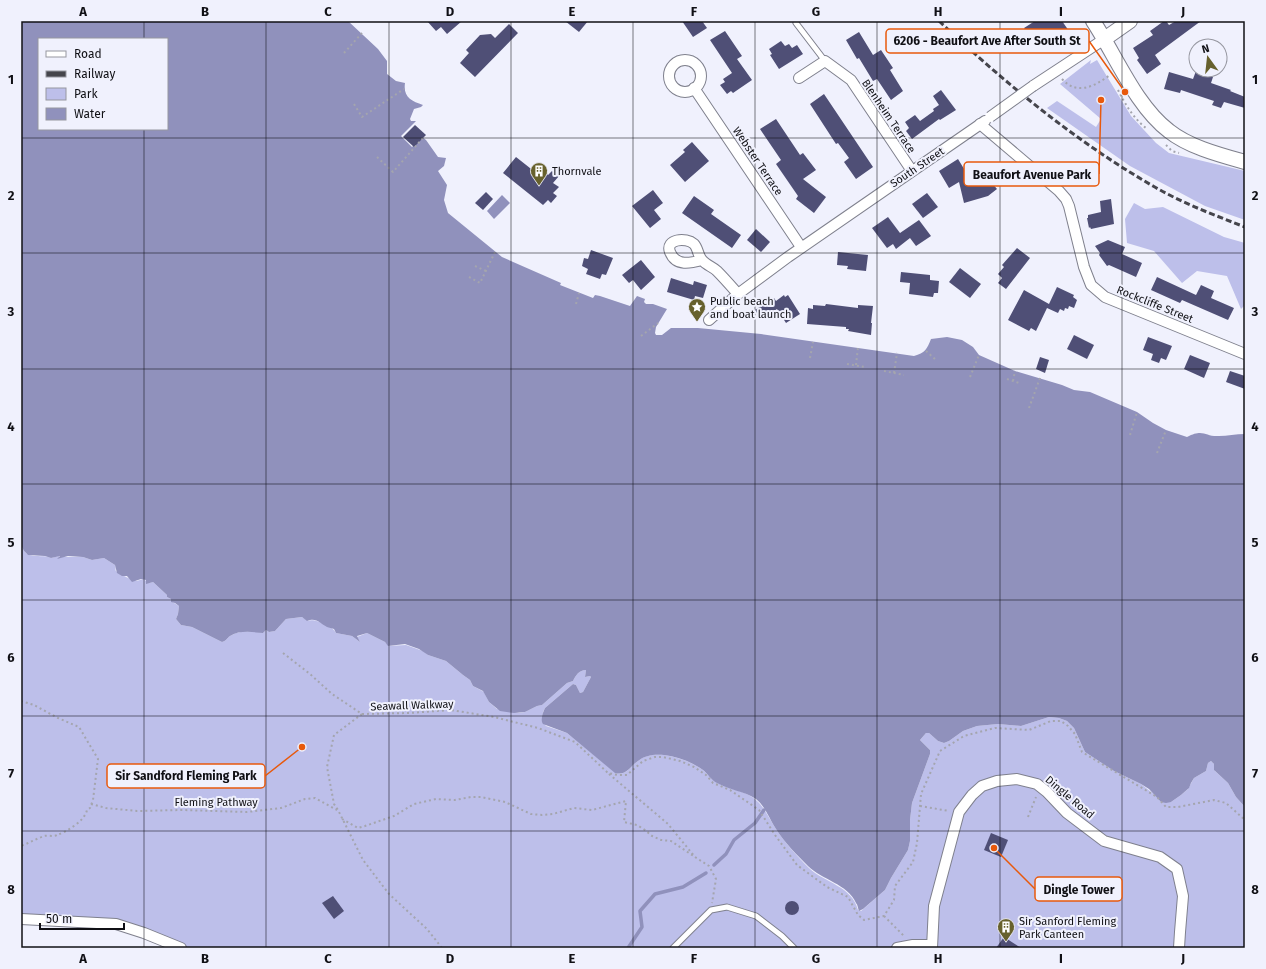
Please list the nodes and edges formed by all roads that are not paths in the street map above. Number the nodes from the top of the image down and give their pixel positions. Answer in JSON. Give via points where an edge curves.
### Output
{"nodes":[{"id":1,"x":1093,"y":21,"type":"edge"},
{"id":2,"x":1130,"y":21,"type":"edge"},
{"id":3,"x":796,"y":23,"type":"dead end"},
{"id":4,"x":1103,"y":40,"type":"junction"},
{"id":5,"x":825,"y":61,"type":"junction"},
{"id":6,"x":799,"y":78,"type":"dead end"},
{"id":7,"x":694,"y":88,"type":"dead end"},
{"id":8,"x":980,"y":124,"type":"junction"},
{"id":9,"x":1245,"y":162,"type":"edge"},
{"id":10,"x":912,"y":171,"type":"junction"},
{"id":11,"x":801,"y":247,"type":"junction"},
{"id":12,"x":702,"y":260,"type":"dead end"},
{"id":13,"x":738,"y":294,"type":"junction"},
{"id":14,"x":709,"y":320,"type":"dead end"},
{"id":15,"x":1245,"y":354,"type":"edge"},
{"id":16,"x":21,"y":919,"type":"edge"},
{"id":17,"x":932,"y":946,"type":"edge"},
{"id":18,"x":181,"y":948,"type":"edge"},
{"id":19,"x":673,"y":948,"type":"edge"},
{"id":20,"x":794,"y":948,"type":"edge"},
{"id":21,"x":897,"y":948,"type":"edge"},
{"id":22,"x":1180,"y":948,"type":"edge"}],
"edges":[{"from":1,"to":4,"type":"street"},
{"from":2,"to":4,"type":"street","name":"South Street"},
{"from":3,"to":5,"type":"lane","name":"Blenheim Terrace"},
{"from":4,"to":8,"type":"street","name":"South Street","bridge":true},
{"from":4,"to":9,"type":"street","via":[[1149,112],[1169,132],[1216,154]]},
{"from":5,"to":6,"type":"street"},
{"from":5,"to":10,"type":"street","name":"Blenheim Terrace","via":[[851,80]]},
{"from":7,"to":11,"type":"street","name":"Webster Terrace"},
{"from":8,"to":10,"type":"street","name":"South Street"},
{"from":8,"to":15,"type":"street","name":"Rockcliffe Street","via":[[1066,198],[1091,285],[1105,297]]},
{"from":10,"to":11,"type":"street","name":"South Street"},
{"from":11,"to":13,"type":"street","name":"South Street"},
{"from":12,"to":13,"type":"street","via":[[717,271]]},
{"from":13,"to":14,"type":"street","name":"South Street"},
{"from":16,"to":18,"type":"street","via":[[116,924]]},
{"from":17,"to":21,"type":"street","name":"Dingle Road","via":[[913,945]]},
{"from":17,"to":22,"type":"street","name":"Dingle Road","via":[[934,906],[958,812],[982,786],[997,780],[1017,779],[1037,784],[1067,813],[1104,841],[1160,856],[1177,869],[1183,896]]},
{"from":19,"to":20,"type":"lane","via":[[711,910],[727,907],[756,916]]}]}
